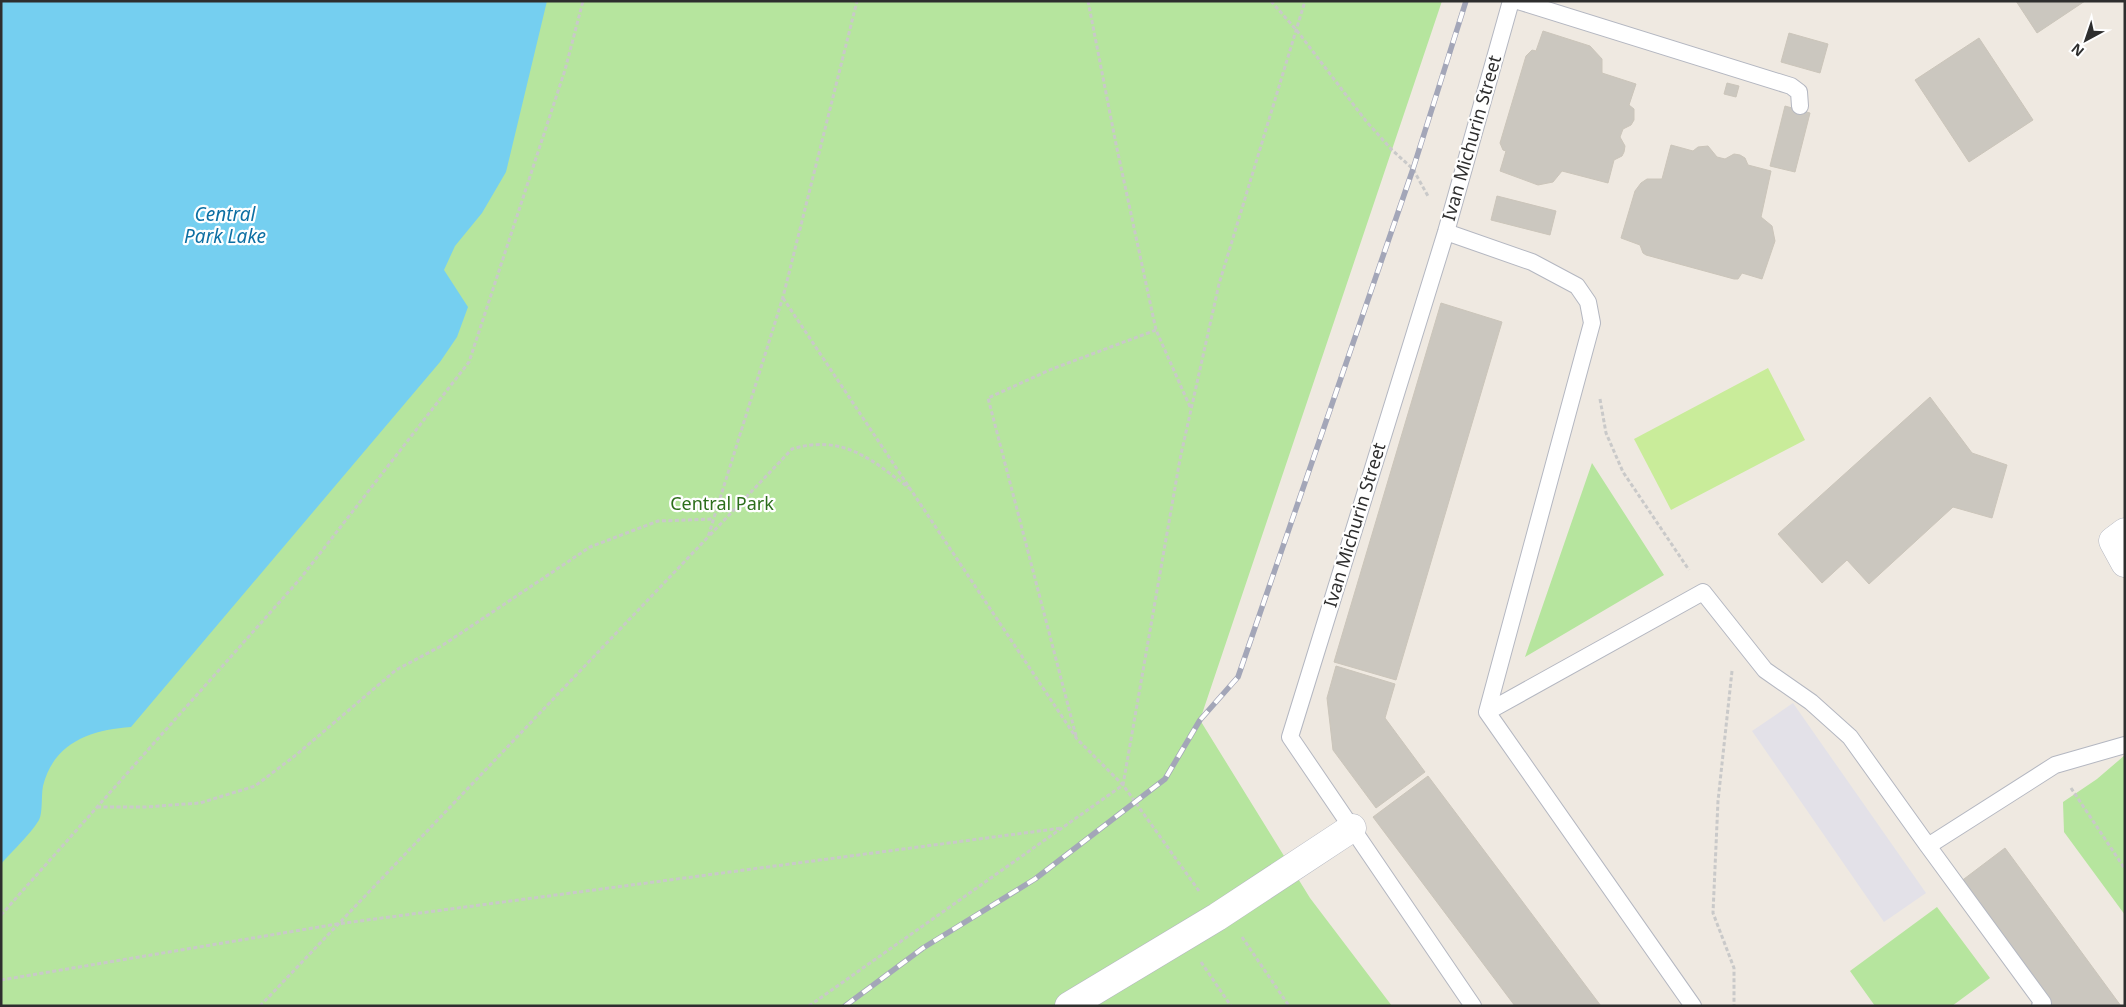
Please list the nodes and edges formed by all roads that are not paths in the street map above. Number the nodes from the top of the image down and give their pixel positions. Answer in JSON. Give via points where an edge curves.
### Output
{"nodes":[{"id":1,"x":1511,"y":1,"type":"edge"},
{"id":2,"x":1518,"y":1,"type":"edge"},
{"id":3,"x":1800,"y":106,"type":"dead end"},
{"id":4,"x":1446,"y":232,"type":"junction"},
{"id":5,"x":2125,"y":532,"type":"edge"},
{"id":6,"x":2125,"y":563,"type":"edge"},
{"id":7,"x":1488,"y":712,"type":"junction"},
{"id":8,"x":2125,"y":745,"type":"edge"},
{"id":9,"x":1352,"y":828,"type":"junction"},
{"id":10,"x":1928,"y":846,"type":"junction"},
{"id":11,"x":1069,"y":1006,"type":"edge"},
{"id":12,"x":1473,"y":1006,"type":"edge"},
{"id":13,"x":1693,"y":1006,"type":"edge"},
{"id":14,"x":2040,"y":1006,"type":"edge"}],
"edges":[{"from":1,"to":4,"type":"lane","name":"Ivan Michurin Street"},
{"from":2,"to":3,"type":"lane","via":[[1791,86],[1799,92]]},
{"from":4,"to":7,"type":"lane","via":[[1532,262],[1577,286],[1588,302],[1592,323]]},
{"from":4,"to":9,"type":"lane","name":"Ivan Michurin Street","via":[[1290,737]]},
{"from":5,"to":6,"type":"street","via":[[2113,541]]},
{"from":7,"to":10,"type":"lane","via":[[1703,592],[1765,670],[1811,702],[1850,737]]},
{"from":7,"to":13,"type":"lane"},
{"from":8,"to":10,"type":"lane","via":[[2055,764]]},
{"from":9,"to":11,"type":"street","via":[[1221,914]]},
{"from":9,"to":12,"type":"lane","name":"Ivan Michurin Street"},
{"from":10,"to":14,"type":"lane","via":[[2043,1003]]}]}
